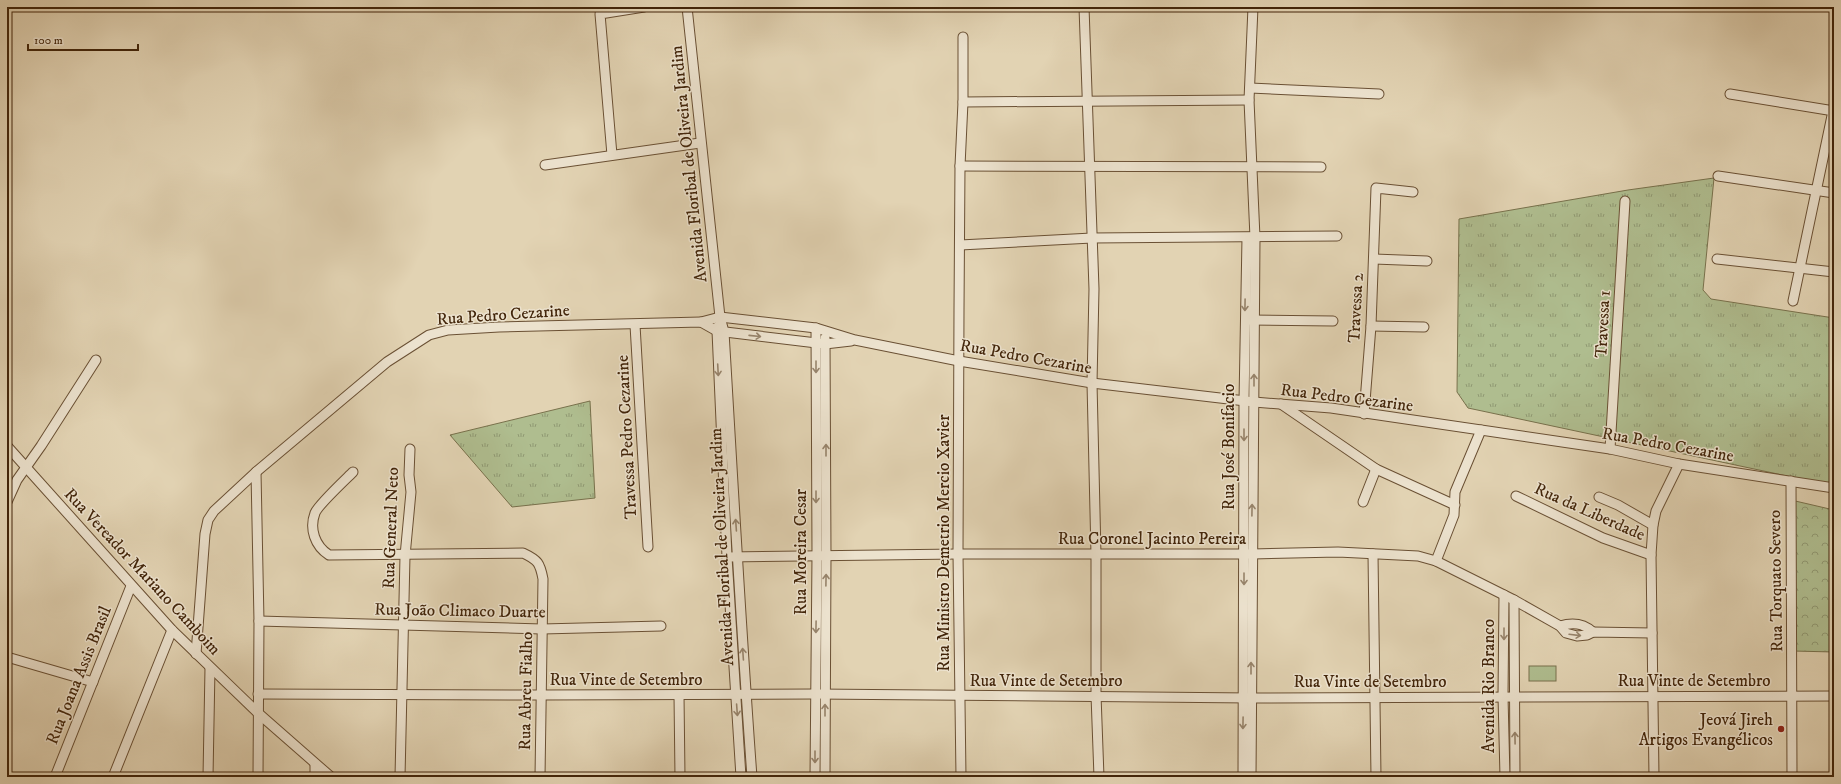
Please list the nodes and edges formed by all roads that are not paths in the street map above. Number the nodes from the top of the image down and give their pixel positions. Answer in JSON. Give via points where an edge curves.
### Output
{"nodes":[{"id":1,"x":644,"y":7,"type":"edge"},
{"id":2,"x":687,"y":7,"type":"edge"},
{"id":3,"x":1084,"y":7,"type":"edge"},
{"id":4,"x":1253,"y":7,"type":"edge"},
{"id":5,"x":963,"y":37,"type":"dead end"},
{"id":6,"x":1250,"y":88,"type":"junction"},
{"id":7,"x":1379,"y":94,"type":"dead end"},
{"id":8,"x":1730,"y":94,"type":"dead end"},
{"id":9,"x":1249,"y":100,"type":"junction"},
{"id":10,"x":1086,"y":101,"type":"junction"},
{"id":11,"x":964,"y":102,"type":"junction"},
{"id":12,"x":1834,"y":111,"type":"edge"},
{"id":13,"x":700,"y":143,"type":"junction"},
{"id":14,"x":612,"y":155,"type":"junction"},
{"id":15,"x":545,"y":165,"type":"dead end"},
{"id":16,"x":960,"y":166,"type":"junction"},
{"id":17,"x":1089,"y":166,"type":"junction"},
{"id":18,"x":1252,"y":166,"type":"junction"},
{"id":19,"x":1321,"y":167,"type":"dead end"},
{"id":20,"x":1718,"y":176,"type":"dead end"},
{"id":21,"x":1816,"y":189,"type":"junction"},
{"id":22,"x":1413,"y":192,"type":"dead end"},
{"id":23,"x":1834,"y":193,"type":"edge"},
{"id":24,"x":1625,"y":201,"type":"dead end"},
{"id":25,"x":1337,"y":236,"type":"dead end"},
{"id":26,"x":1092,"y":238,"type":"junction"},
{"id":27,"x":1251,"y":238,"type":"junction"},
{"id":28,"x":960,"y":245,"type":"junction"},
{"id":29,"x":1374,"y":259,"type":"junction"},
{"id":30,"x":1717,"y":259,"type":"dead end"},
{"id":31,"x":1427,"y":262,"type":"dead end"},
{"id":32,"x":1799,"y":268,"type":"junction"},
{"id":33,"x":1834,"y":272,"type":"edge"},
{"id":34,"x":1793,"y":301,"type":"dead end"},
{"id":35,"x":720,"y":317,"type":"junction"},
{"id":36,"x":1250,"y":320,"type":"junction"},
{"id":37,"x":1333,"y":321,"type":"dead end"},
{"id":38,"x":701,"y":322,"type":"junction"},
{"id":39,"x":771,"y":323,"type":"junction"},
{"id":40,"x":635,"y":325,"type":"junction"},
{"id":41,"x":1371,"y":326,"type":"junction"},
{"id":42,"x":816,"y":328,"type":"junction"},
{"id":43,"x":1424,"y":328,"type":"dead end"},
{"id":44,"x":825,"y":330,"type":"junction"},
{"id":45,"x":720,"y":332,"type":"junction"},
{"id":46,"x":770,"y":338,"type":"junction"},
{"id":47,"x":855,"y":340,"type":"junction"},
{"id":48,"x":820,"y":343,"type":"junction"},
{"id":49,"x":96,"y":360,"type":"dead end"},
{"id":50,"x":959,"y":361,"type":"junction"},
{"id":51,"x":1092,"y":383,"type":"junction"},
{"id":52,"x":1244,"y":401,"type":"junction"},
{"id":53,"x":1254,"y":402,"type":"junction"},
{"id":54,"x":1281,"y":404,"type":"junction"},
{"id":55,"x":1364,"y":414,"type":"junction"},
{"id":56,"x":1481,"y":430,"type":"junction"},
{"id":57,"x":7,"y":446,"type":"edge"},
{"id":58,"x":410,"y":449,"type":"dead end"},
{"id":59,"x":1610,"y":449,"type":"junction"},
{"id":60,"x":1679,"y":464,"type":"junction"},
{"id":61,"x":26,"y":466,"type":"junction"},
{"id":62,"x":1376,"y":469,"type":"junction"},
{"id":63,"x":256,"y":472,"type":"junction"},
{"id":64,"x":353,"y":472,"type":"dead end"},
{"id":65,"x":1791,"y":481,"type":"junction"},
{"id":66,"x":1834,"y":488,"type":"edge"},
{"id":67,"x":1516,"y":496,"type":"dead end"},
{"id":68,"x":1599,"y":497,"type":"dead end"},
{"id":69,"x":7,"y":502,"type":"edge"},
{"id":70,"x":1363,"y":502,"type":"dead end"},
{"id":71,"x":1455,"y":505,"type":"junction"},
{"id":72,"x":1653,"y":525,"type":"junction"},
{"id":73,"x":648,"y":547,"type":"dead end"},
{"id":74,"x":958,"y":554,"type":"junction"},
{"id":75,"x":1248,"y":554,"type":"junction"},
{"id":76,"x":1373,"y":554,"type":"junction"},
{"id":77,"x":817,"y":555,"type":"junction"},
{"id":78,"x":826,"y":555,"type":"junction"},
{"id":79,"x":1096,"y":555,"type":"junction"},
{"id":80,"x":1651,"y":555,"type":"junction"},
{"id":81,"x":405,"y":556,"type":"junction"},
{"id":82,"x":738,"y":556,"type":"junction"},
{"id":83,"x":728,"y":557,"type":"junction"},
{"id":84,"x":1436,"y":561,"type":"junction"},
{"id":85,"x":132,"y":586,"type":"junction"},
{"id":86,"x":1504,"y":595,"type":"junction"},
{"id":87,"x":1514,"y":600,"type":"junction"},
{"id":88,"x":735,"y":613,"type":"junction"},
{"id":89,"x":259,"y":622,"type":"junction"},
{"id":90,"x":402,"y":625,"type":"junction"},
{"id":91,"x":661,"y":626,"type":"dead end"},
{"id":92,"x":542,"y":629,"type":"junction"},
{"id":93,"x":172,"y":630,"type":"junction"},
{"id":94,"x":1652,"y":633,"type":"junction"},
{"id":95,"x":196,"y":654,"type":"junction"},
{"id":96,"x":7,"y":657,"type":"edge"},
{"id":97,"x":210,"y":668,"type":"junction"},
{"id":98,"x":93,"y":682,"type":"junction"},
{"id":99,"x":258,"y":694,"type":"junction"},
{"id":100,"x":401,"y":694,"type":"junction"},
{"id":101,"x":815,"y":694,"type":"junction"},
{"id":102,"x":825,"y":694,"type":"junction"},
{"id":103,"x":540,"y":695,"type":"junction"},
{"id":104,"x":679,"y":695,"type":"junction"},
{"id":105,"x":736,"y":695,"type":"junction"},
{"id":106,"x":746,"y":695,"type":"junction"},
{"id":107,"x":1096,"y":695,"type":"junction"},
{"id":108,"x":959,"y":696,"type":"junction"},
{"id":109,"x":1503,"y":696,"type":"junction"},
{"id":110,"x":1654,"y":696,"type":"junction"},
{"id":111,"x":1834,"y":696,"type":"edge"},
{"id":112,"x":1375,"y":697,"type":"junction"},
{"id":113,"x":1514,"y":697,"type":"junction"},
{"id":114,"x":1791,"y":697,"type":"junction"},
{"id":115,"x":1247,"y":698,"type":"junction"},
{"id":116,"x":258,"y":713,"type":"junction"},
{"id":117,"x":741,"y":763,"type":"junction"},
{"id":118,"x":751,"y":763,"type":"junction"},
{"id":119,"x":315,"y":764,"type":"junction"},
{"id":120,"x":55,"y":777,"type":"edge"},
{"id":121,"x":113,"y":777,"type":"edge"},
{"id":122,"x":208,"y":777,"type":"edge"},
{"id":123,"x":258,"y":777,"type":"edge"},
{"id":124,"x":315,"y":777,"type":"edge"},
{"id":125,"x":330,"y":777,"type":"edge"},
{"id":126,"x":400,"y":777,"type":"edge"},
{"id":127,"x":540,"y":777,"type":"edge"},
{"id":128,"x":680,"y":777,"type":"edge"},
{"id":129,"x":742,"y":777,"type":"edge"},
{"id":130,"x":752,"y":777,"type":"edge"},
{"id":131,"x":815,"y":777,"type":"edge"},
{"id":132,"x":825,"y":777,"type":"edge"},
{"id":133,"x":961,"y":777,"type":"edge"},
{"id":134,"x":1098,"y":777,"type":"edge"},
{"id":135,"x":1243,"y":777,"type":"edge"},
{"id":136,"x":1251,"y":777,"type":"edge"},
{"id":137,"x":1376,"y":777,"type":"edge"},
{"id":138,"x":1505,"y":777,"type":"edge"},
{"id":139,"x":1515,"y":777,"type":"edge"},
{"id":140,"x":1654,"y":777,"type":"edge"},
{"id":141,"x":1792,"y":777,"type":"edge"}],
"edges":[{"from":1,"to":14,"type":"street","via":[[600,14]]},
{"from":2,"to":13,"type":"street","name":"Avenida Floribal de Oliveira Jardim"},
{"from":3,"to":10,"type":"street"},
{"from":4,"to":6,"type":"street","name":"Rua José Bonifacio"},
{"from":5,"to":11,"type":"street","name":"Rua Ministro Demetrio Mercio Xavier"},
{"from":6,"to":7,"type":"street"},
{"from":6,"to":9,"type":"street","name":"Rua José Bonifacio"},
{"from":8,"to":12,"type":"street"},
{"from":9,"to":10,"type":"street"},
{"from":9,"to":18,"type":"street","name":"Rua José Bonifacio"},
{"from":10,"to":11,"type":"street"},
{"from":10,"to":17,"type":"street"},
{"from":11,"to":16,"type":"street","name":"Rua Ministro Demetrio Mercio Xavier"},
{"from":12,"to":21,"type":"street"},
{"from":13,"to":14,"type":"street"},
{"from":13,"to":35,"type":"street","name":"Avenida Floribal de Oliveira Jardim"},
{"from":14,"to":15,"type":"street"},
{"from":16,"to":17,"type":"street"},
{"from":16,"to":28,"type":"street","name":"Rua Ministro Demetrio Mercio Xavier"},
{"from":17,"to":18,"type":"street"},
{"from":17,"to":26,"type":"street"},
{"from":18,"to":19,"type":"street"},
{"from":18,"to":27,"type":"street","name":"Rua José Bonifacio"},
{"from":20,"to":21,"type":"street"},
{"from":21,"to":23,"type":"street"},
{"from":21,"to":32,"type":"street"},
{"from":22,"to":29,"type":"street","name":"Travessa 2","via":[[1376,188]]},
{"from":24,"to":59,"type":"street","name":"Travessa 1"},
{"from":25,"to":27,"type":"street"},
{"from":26,"to":27,"type":"street"},
{"from":26,"to":28,"type":"street"},
{"from":26,"to":51,"type":"street"},
{"from":27,"to":36,"type":"street","name":"Rua José Bonifacio"},
{"from":28,"to":50,"type":"street","name":"Rua Ministro Demetrio Mercio Xavier"},
{"from":29,"to":31,"type":"street"},
{"from":29,"to":41,"type":"street","name":"Travessa 2"},
{"from":30,"to":32,"type":"street"},
{"from":32,"to":33,"type":"street"},
{"from":32,"to":34,"type":"street"},
{"from":35,"to":38,"type":"street"},
{"from":35,"to":39,"type":"street","name":"Rua Pedro Cezarine"},
{"from":35,"to":45,"type":"street","name":"Avenida Floribal de Oliveira Jardim"},
{"from":36,"to":37,"type":"street"},
{"from":36,"to":52,"type":"street","name":"Rua José Bonifacio"},
{"from":53,"to":36,"type":"street","name":"Rua José Bonifacio","one_way":true},
{"from":38,"to":40,"type":"street","name":"Rua Pedro Cezarine"},
{"from":38,"to":45,"type":"street","name":"Rua Pedro Cezarine"},
{"from":39,"to":42,"type":"street","name":"Rua Pedro Cezarine"},
{"from":39,"to":46,"type":"street"},
{"from":40,"to":63,"type":"street","name":"Rua Pedro Cezarine","via":[[499,327],[448,330],[429,335],[387,362]]},
{"from":40,"to":73,"type":"street","name":"Travessa Pedro Cezarine"},
{"from":41,"to":43,"type":"street"},
{"from":41,"to":55,"type":"street","name":"Travessa 2"},
{"from":42,"to":44,"type":"street","name":"Rua Pedro Cezarine"},
{"from":42,"to":48,"type":"street","name":"Rua Moreira Cesar"},
{"from":44,"to":47,"type":"street","name":"Rua Pedro Cezarine"},
{"from":44,"to":48,"type":"street","name":"Rua Moreira Cesar"},
{"from":45,"to":46,"type":"street","name":"Rua Pedro Cezarine","one_way":true},
{"from":82,"to":45,"type":"street","name":"Avenida Floribal de Oliveira Jardim","one_way":true},
{"from":45,"to":83,"type":"street","name":"Avenida Floribal de Oliveira Jardim","one_way":true},
{"from":46,"to":48,"type":"street","name":"Rua Pedro Cezarine"},
{"from":47,"to":48,"type":"street","name":"Rua Pedro Cezarine"},
{"from":47,"to":50,"type":"street","name":"Rua Pedro Cezarine"},
{"from":48,"to":77,"type":"street","name":"Rua Moreira Cesar","one_way":true},
{"from":78,"to":48,"type":"street","name":"Rua Moreira Cesar","one_way":true},
{"from":49,"to":61,"type":"street","via":[[42,446]]},
{"from":50,"to":51,"type":"street","name":"Rua Pedro Cezarine"},
{"from":50,"to":74,"type":"street","name":"Rua Ministro Demetrio Mercio Xavier"},
{"from":51,"to":52,"type":"street","name":"Rua Pedro Cezarine"},
{"from":51,"to":79,"type":"street"},
{"from":52,"to":53,"type":"street","name":"Rua Pedro Cezarine"},
{"from":52,"to":75,"type":"street","name":"Rua José Bonifacio","one_way":true},
{"from":53,"to":54,"type":"street","name":"Rua Pedro Cezarine"},
{"from":75,"to":53,"type":"street","name":"Rua José Bonifacio","one_way":true},
{"from":54,"to":55,"type":"street","name":"Rua Pedro Cezarine","via":[[1331,408]]},
{"from":54,"to":62,"type":"street"},
{"from":55,"to":56,"type":"street","name":"Rua Pedro Cezarine"},
{"from":56,"to":59,"type":"street","name":"Rua Pedro Cezarine"},
{"from":56,"to":71,"type":"street","via":[[1455,492]]},
{"from":57,"to":61,"type":"street","name":"Rua Vereador Mariano Camboim"},
{"from":58,"to":81,"type":"street","name":"Rua General Neto","via":[[410,506]]},
{"from":59,"to":60,"type":"street","name":"Rua Pedro Cezarine"},
{"from":60,"to":65,"type":"street","name":"Rua Pedro Cezarine"},
{"from":60,"to":72,"type":"street","via":[[1661,500]]},
{"from":61,"to":69,"type":"street"},
{"from":61,"to":85,"type":"street","name":"Rua Vereador Mariano Camboim"},
{"from":62,"to":70,"type":"street"},
{"from":62,"to":71,"type":"street"},
{"from":63,"to":89,"type":"street"},
{"from":63,"to":95,"type":"street","name":"Rua Pedro Cezarine","via":[[214,511],[208,520]]},
{"from":64,"to":81,"type":"street","via":[[316,512],[312,531],[320,549],[329,555]]},
{"from":65,"to":66,"type":"street","name":"Rua Pedro Cezarine"},
{"from":65,"to":114,"type":"street","name":"Rua Torquato Severo"},
{"from":67,"to":80,"type":"street","name":"Rua da Liberdade","via":[[1603,538]]},
{"from":68,"to":72,"type":"street"},
{"from":71,"to":84,"type":"street","via":[[1454,515]]},
{"from":72,"to":80,"type":"street"},
{"from":74,"to":78,"type":"street","name":"Rua Coronel Jacinto Pereira"},
{"from":74,"to":79,"type":"street","name":"Rua Coronel Jacinto Pereira"},
{"from":74,"to":108,"type":"street","name":"Rua Ministro Demetrio Mercio Xavier"},
{"from":75,"to":76,"type":"street","name":"Rua Coronel Jacinto Pereira"},
{"from":75,"to":79,"type":"street","name":"Rua Coronel Jacinto Pereira"},
{"from":75,"to":115,"type":"street","name":"Rua José Bonifacio"},
{"from":76,"to":84,"type":"street","name":"Rua Coronel Jacinto Pereira","via":[[1418,556]]},
{"from":76,"to":112,"type":"street"},
{"from":77,"to":78,"type":"street","name":"Rua Coronel Jacinto Pereira"},
{"from":77,"to":82,"type":"street","name":"Rua Coronel Jacinto Pereira"},
{"from":77,"to":101,"type":"street","name":"Rua Moreira Cesar","one_way":true},
{"from":102,"to":78,"type":"street","name":"Rua Moreira Cesar","one_way":true},
{"from":79,"to":107,"type":"street"},
{"from":80,"to":94,"type":"street"},
{"from":81,"to":90,"type":"street","name":"Rua General Neto"},
{"from":81,"to":92,"type":"street","name":"Rua Abreu Fialho","via":[[523,553],[535,558],[540,566],[542,579]]},
{"from":82,"to":83,"type":"street","name":"Rua Coronel Jacinto Pereira"},
{"from":82,"to":88,"type":"street","name":"Avenida Floribal de Oliveira Jardim"},
{"from":83,"to":88,"type":"street","name":"Avenida Floribal de Oliveira Jardim"},
{"from":84,"to":86,"type":"street","name":"Rua Coronel Jacinto Pereira"},
{"from":85,"to":93,"type":"street","name":"Rua Vereador Mariano Camboim"},
{"from":85,"to":98,"type":"street","name":"Rua Joana Assis Brasil"},
{"from":86,"to":87,"type":"street","name":"Rua Coronel Jacinto Pereira"},
{"from":86,"to":109,"type":"street","name":"Avenida Rio Branco","one_way":true},
{"from":87,"to":94,"type":"street","name":"Rua Coronel Jacinto Pereira","via":[[1560,626],[1566,633],[1577,636],[1593,632]]},
{"from":87,"to":113,"type":"street","name":"Avenida Rio Branco"},
{"from":88,"to":105,"type":"street","name":"Avenida Floribal de Oliveira Jardim"},
{"from":106,"to":88,"type":"street","name":"Avenida Floribal de Oliveira Jardim","one_way":true},
{"from":89,"to":90,"type":"street","name":"Rua João Climaco Duarte"},
{"from":89,"to":99,"type":"street"},
{"from":90,"to":92,"type":"street","name":"Rua João Climaco Duarte"},
{"from":90,"to":100,"type":"street","name":"Rua General Neto"},
{"from":91,"to":92,"type":"street","name":"Rua João Climaco Duarte"},
{"from":92,"to":103,"type":"street","name":"Rua Abreu Fialho"},
{"from":93,"to":95,"type":"street","name":"Rua Vereador Mariano Camboim"},
{"from":93,"to":121,"type":"street"},
{"from":94,"to":110,"type":"street"},
{"from":95,"to":97,"type":"street","name":"Rua Vereador Mariano Camboim"},
{"from":96,"to":98,"type":"street"},
{"from":97,"to":116,"type":"street","name":"Rua Vereador Mariano Camboim"},
{"from":97,"to":122,"type":"street"},
{"from":98,"to":120,"type":"street","name":"Rua Joana Assis Brasil"},
{"from":99,"to":100,"type":"street","name":"Rua Vinte de Setembro"},
{"from":99,"to":116,"type":"street"},
{"from":100,"to":103,"type":"street","name":"Rua Vinte de Setembro"},
{"from":100,"to":126,"type":"street","name":"Rua General Neto"},
{"from":101,"to":102,"type":"street","name":"Rua Vinte de Setembro"},
{"from":101,"to":106,"type":"street","name":"Rua Vinte de Setembro"},
{"from":101,"to":131,"type":"street","name":"Rua Moreira Cesar","one_way":true},
{"from":102,"to":108,"type":"street","name":"Rua Vinte de Setembro"},
{"from":132,"to":102,"type":"street","name":"Rua Moreira Cesar","one_way":true},
{"from":103,"to":104,"type":"street","name":"Rua Vinte de Setembro"},
{"from":103,"to":127,"type":"street","name":"Rua Abreu Fialho"},
{"from":104,"to":105,"type":"street","name":"Rua Vinte de Setembro"},
{"from":104,"to":128,"type":"street"},
{"from":105,"to":106,"type":"street","name":"Rua Vinte de Setembro"},
{"from":105,"to":117,"type":"street","name":"Avenida Floribal de Oliveira Jardim","one_way":true},
{"from":106,"to":118,"type":"street","name":"Avenida Floribal de Oliveira Jardim"},
{"from":107,"to":108,"type":"street","name":"Rua Vinte de Setembro"},
{"from":107,"to":115,"type":"street","name":"Rua Vinte de Setembro"},
{"from":107,"to":134,"type":"street"},
{"from":108,"to":133,"type":"street","name":"Rua Ministro Demetrio Mercio Xavier"},
{"from":109,"to":112,"type":"street","name":"Rua Vinte de Setembro"},
{"from":109,"to":113,"type":"street","name":"Rua Vinte de Setembro"},
{"from":109,"to":138,"type":"street","name":"Avenida Rio Branco"},
{"from":110,"to":113,"type":"street","name":"Rua Vinte de Setembro"},
{"from":110,"to":114,"type":"street","name":"Rua Vinte de Setembro"},
{"from":110,"to":140,"type":"street"},
{"from":111,"to":114,"type":"street","name":"Rua Vinte de Setembro"},
{"from":112,"to":115,"type":"street","name":"Rua Vinte de Setembro"},
{"from":112,"to":137,"type":"street"},
{"from":139,"to":113,"type":"street","name":"Avenida Rio Branco","one_way":true},
{"from":114,"to":141,"type":"street","name":"Rua Torquato Severo"},
{"from":115,"to":135,"type":"street","name":"Rua José Bonifacio","one_way":true},
{"from":115,"to":136,"type":"street","name":"Rua José Bonifacio"},
{"from":116,"to":119,"type":"street","name":"Rua Vereador Mariano Camboim"},
{"from":116,"to":123,"type":"street"},
{"from":117,"to":118,"type":"street"},
{"from":117,"to":129,"type":"street","name":"Avenida Floribal de Oliveira Jardim"},
{"from":118,"to":130,"type":"street","name":"Avenida Floribal de Oliveira Jardim"},
{"from":119,"to":124,"type":"street"},
{"from":119,"to":125,"type":"street","name":"Rua Vereador Mariano Camboim"}]}
